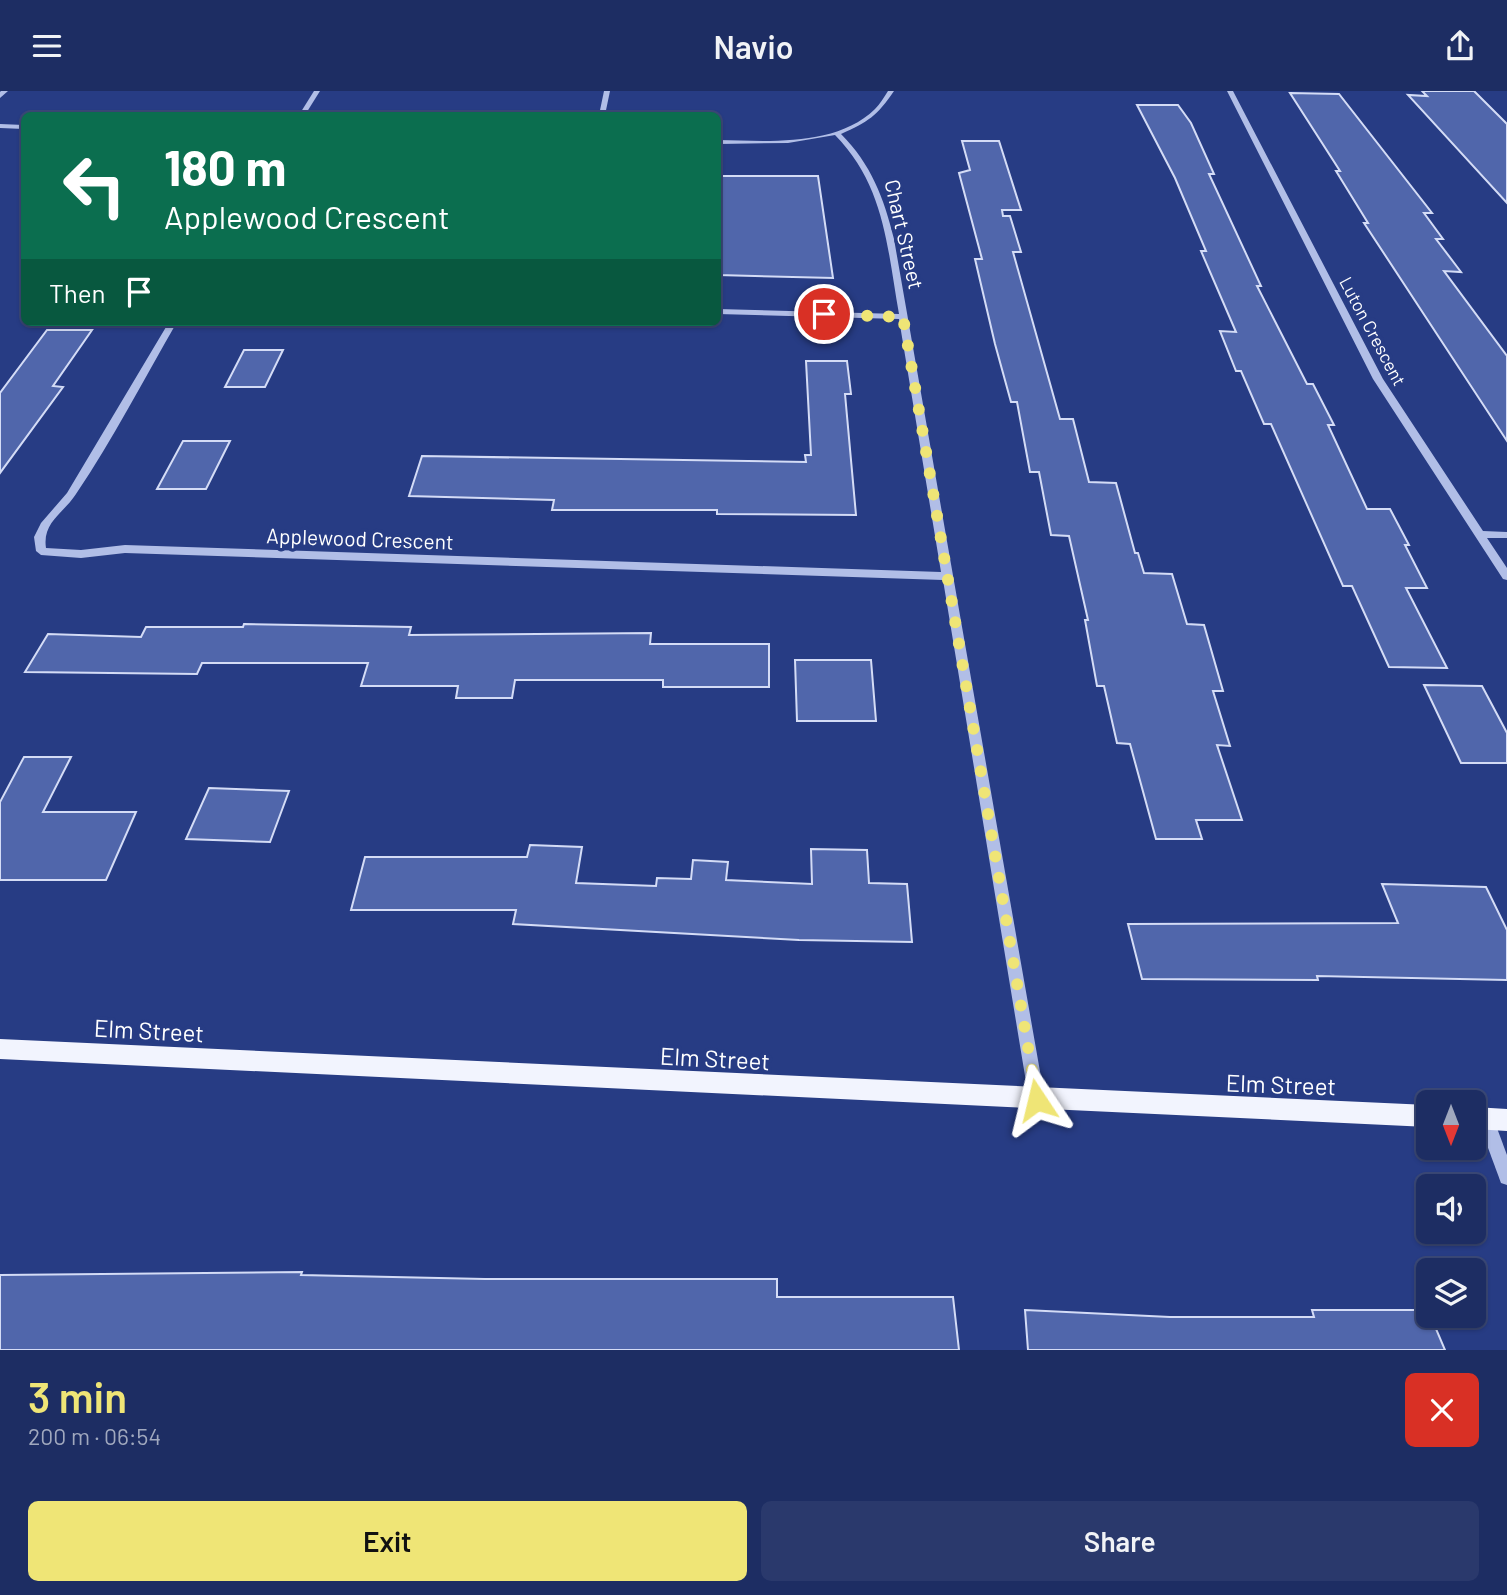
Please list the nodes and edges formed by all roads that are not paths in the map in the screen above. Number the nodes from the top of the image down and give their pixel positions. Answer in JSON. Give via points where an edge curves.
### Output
{"nodes":[{"id":1,"x":5,"y":91,"type":"edge"},
{"id":2,"x":317,"y":91,"type":"edge"},
{"id":3,"x":607,"y":91,"type":"edge"},
{"id":4,"x":891,"y":91,"type":"edge"},
{"id":5,"x":1230,"y":91,"type":"edge"},
{"id":6,"x":0,"y":96,"type":"edge"},
{"id":7,"x":304,"y":112,"type":"edge"},
{"id":8,"x":603,"y":112,"type":"edge"},
{"id":9,"x":0,"y":127,"type":"edge"},
{"id":10,"x":21,"y":127,"type":"edge"},
{"id":11,"x":837,"y":134,"type":"junction"},
{"id":12,"x":721,"y":142,"type":"edge"},
{"id":13,"x":721,"y":311,"type":"edge"},
{"id":14,"x":903,"y":317,"type":"junction"},
{"id":15,"x":171,"y":326,"type":"edge"},
{"id":16,"x":1481,"y":534,"type":"junction"},
{"id":17,"x":1507,"y":535,"type":"edge"},
{"id":18,"x":946,"y":576,"type":"junction"},
{"id":19,"x":1507,"y":576,"type":"edge"},
{"id":20,"x":0,"y":1049,"type":"edge"},
{"id":21,"x":1037,"y":1100,"type":"junction"},
{"id":22,"x":1416,"y":1116,"type":"edge"},
{"id":23,"x":1488,"y":1119,"type":"edge"},
{"id":24,"x":1507,"y":1177,"type":"edge"}],
"edges":[{"from":1,"to":6,"type":"street"},
{"from":2,"to":7,"type":"street"},
{"from":3,"to":8,"type":"street"},
{"from":4,"to":11,"type":"street","via":[[880,107]]},
{"from":5,"to":16,"type":"street","name":"Luton Crescent","via":[[1378,379]]},
{"from":9,"to":10,"type":"street"},
{"from":11,"to":12,"type":"street"},
{"from":11,"to":14,"type":"street","name":"Chart Street","via":[[867,167],[878,190]]},
{"from":13,"to":14,"type":"street"},
{"from":14,"to":18,"type":"street","name":"Chart Street"},
{"from":15,"to":18,"type":"street","name":"Applewood Crescent","via":[[71,495],[46,523],[39,537],[41,551],[81,554],[125,549]]},
{"from":16,"to":17,"type":"street"},
{"from":16,"to":19,"type":"street","name":"Luton Crescent"},
{"from":18,"to":21,"type":"street","name":"Chart Street"},
{"from":20,"to":21,"type":"main road","name":"Elm Street"},
{"from":21,"to":22,"type":"main road","name":"Elm Street"},
{"from":23,"to":24,"type":"street"}]}
